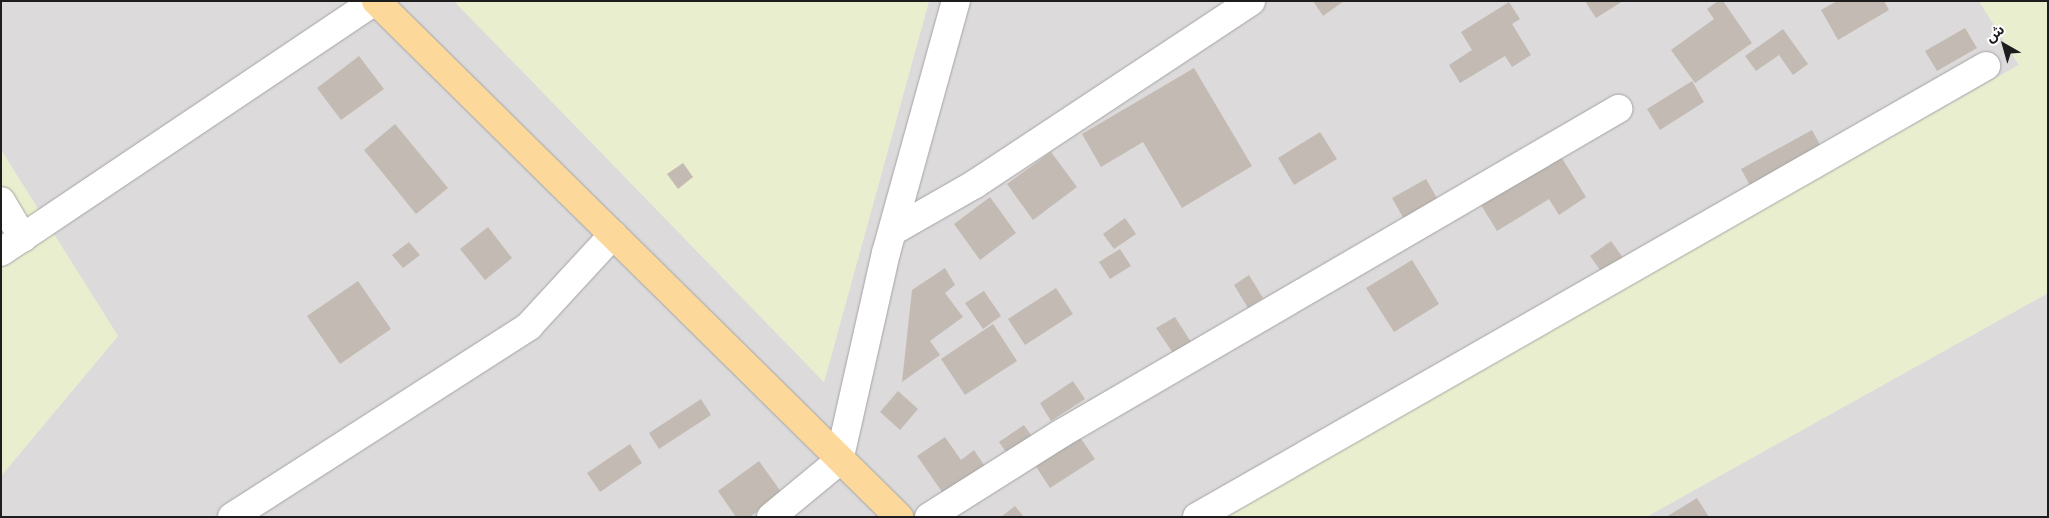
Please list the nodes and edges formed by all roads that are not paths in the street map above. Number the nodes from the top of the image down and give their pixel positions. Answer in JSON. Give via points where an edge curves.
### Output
{"nodes":[{"id":1,"x":376,"y":1,"type":"edge"},
{"id":2,"x":956,"y":1,"type":"edge"},
{"id":3,"x":1251,"y":1,"type":"edge"},
{"id":4,"x":1986,"y":66,"type":"dead end"},
{"id":5,"x":1618,"y":110,"type":"dead end"},
{"id":6,"x":1,"y":201,"type":"edge"},
{"id":7,"x":893,"y":231,"type":"junction"},
{"id":8,"x":613,"y":235,"type":"junction"},
{"id":9,"x":12,"y":245,"type":"edge"},
{"id":10,"x":839,"y":461,"type":"junction"},
{"id":11,"x":232,"y":517,"type":"edge"},
{"id":12,"x":771,"y":517,"type":"edge"},
{"id":13,"x":899,"y":517,"type":"edge"},
{"id":14,"x":929,"y":517,"type":"edge"},
{"id":15,"x":1197,"y":517,"type":"edge"}],
"edges":[{"from":1,"to":8,"type":"main road"},
{"from":1,"to":9,"type":"street"},
{"from":2,"to":7,"type":"street"},
{"from":3,"to":7,"type":"street","via":[[975,184]]},
{"from":4,"to":15,"type":"street"},
{"from":5,"to":14,"type":"street","via":[[1062,433]]},
{"from":6,"to":9,"type":"street"},
{"from":7,"to":10,"type":"street"},
{"from":8,"to":10,"type":"main road"},
{"from":8,"to":11,"type":"street","via":[[529,326]]},
{"from":10,"to":12,"type":"street"},
{"from":10,"to":13,"type":"main road"}]}
